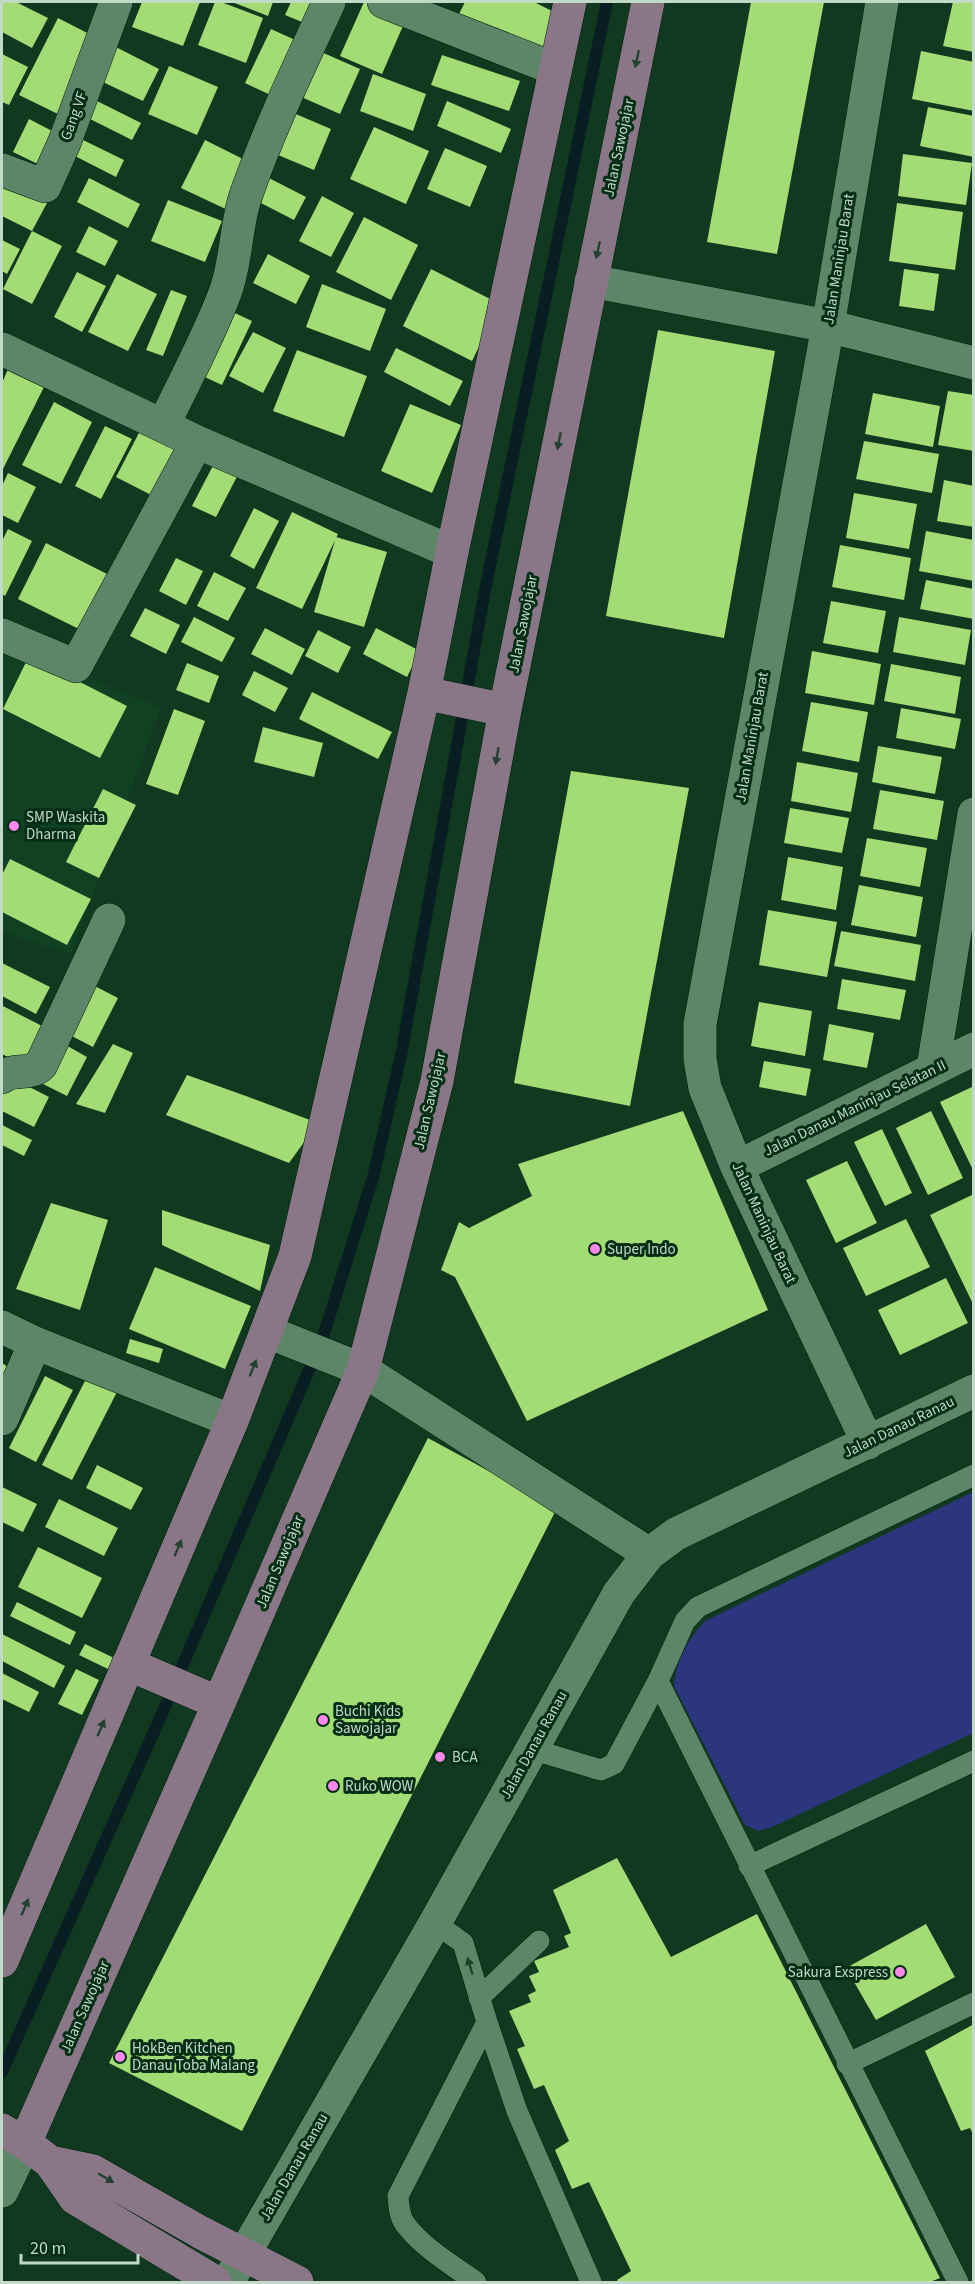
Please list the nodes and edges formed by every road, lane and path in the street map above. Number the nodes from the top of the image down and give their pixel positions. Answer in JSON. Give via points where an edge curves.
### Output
{"nodes":[{"id":1,"x":116,"y":2,"type":"edge"},
{"id":2,"x":329,"y":2,"type":"edge"},
{"id":3,"x":384,"y":2,"type":"edge"},
{"id":4,"x":570,"y":2,"type":"edge"},
{"id":5,"x":648,"y":2,"type":"edge"},
{"id":6,"x":882,"y":2,"type":"edge"},
{"id":7,"x":555,"y":69,"type":"junction"},
{"id":8,"x":2,"y":170,"type":"edge"},
{"id":9,"x":591,"y":281,"type":"junction"},
{"id":10,"x":828,"y":326,"type":"junction"},
{"id":11,"x":2,"y":349,"type":"edge"},
{"id":12,"x":974,"y":363,"type":"edge"},
{"id":13,"x":163,"y":426,"type":"junction"},
{"id":14,"x":197,"y":442,"type":"junction"},
{"id":15,"x":452,"y":552,"type":"junction"},
{"id":16,"x":2,"y":635,"type":"edge"},
{"id":17,"x":435,"y":695,"type":"junction"},
{"id":18,"x":492,"y":707,"type":"junction"},
{"id":19,"x":973,"y":816,"type":"edge"},
{"id":20,"x":110,"y":920,"type":"dead end"},
{"id":21,"x":974,"y":1049,"type":"edge"},
{"id":22,"x":933,"y":1068,"type":"junction"},
{"id":23,"x":2,"y":1077,"type":"edge"},
{"id":24,"x":737,"y":1167,"type":"junction"},
{"id":25,"x":2,"y":1327,"type":"edge"},
{"id":26,"x":268,"y":1332,"type":"junction"},
{"id":27,"x":35,"y":1343,"type":"junction"},
{"id":28,"x":356,"y":1367,"type":"junction"},
{"id":29,"x":974,"y":1391,"type":"edge"},
{"id":30,"x":2,"y":1419,"type":"edge"},
{"id":31,"x":232,"y":1421,"type":"junction"},
{"id":32,"x":868,"y":1443,"type":"junction"},
{"id":33,"x":974,"y":1475,"type":"edge"},
{"id":34,"x":649,"y":1554,"type":"junction"},
{"id":35,"x":128,"y":1664,"type":"junction"},
{"id":36,"x":658,"y":1680,"type":"junction"},
{"id":37,"x":209,"y":1699,"type":"junction"},
{"id":38,"x":531,"y":1749,"type":"junction"},
{"id":39,"x":974,"y":1761,"type":"edge"},
{"id":40,"x":749,"y":1866,"type":"junction"},
{"id":41,"x":435,"y":1923,"type":"junction"},
{"id":42,"x":539,"y":1941,"type":"dead end"},
{"id":43,"x":2,"y":1961,"type":"edge"},
{"id":44,"x":479,"y":1998,"type":"junction"},
{"id":45,"x":974,"y":2003,"type":"edge"},
{"id":46,"x":486,"y":2022,"type":"junction"},
{"id":47,"x":847,"y":2064,"type":"junction"},
{"id":48,"x":21,"y":2142,"type":"edge"},
{"id":49,"x":2,"y":2191,"type":"edge"},
{"id":50,"x":244,"y":2255,"type":"junction"},
{"id":51,"x":215,"y":2283,"type":"edge"},
{"id":52,"x":228,"y":2283,"type":"edge"},
{"id":53,"x":297,"y":2283,"type":"edge"},
{"id":54,"x":476,"y":2283,"type":"edge"},
{"id":55,"x":591,"y":2283,"type":"edge"},
{"id":56,"x":957,"y":2283,"type":"edge"}],
"edges":[{"from":1,"to":8,"type":"street","name":"Gang VF","via":[[45,186]]},
{"from":2,"to":13,"type":"street","via":[[246,194],[225,292]]},
{"from":3,"to":7,"type":"street"},
{"from":4,"to":7,"type":"main road"},
{"from":5,"to":9,"type":"main road","name":"Jalan Sawojajar","one_way":true},
{"from":6,"to":10,"type":"street","name":"Jalan Maninjau Barat"},
{"from":7,"to":15,"type":"main road"},
{"from":9,"to":10,"type":"street"},
{"from":9,"to":18,"type":"main road","name":"Jalan Sawojajar","one_way":true},
{"from":10,"to":12,"type":"street"},
{"from":10,"to":24,"type":"street","name":"Jalan Maninjau Barat","via":[[700,1024],[705,1088]]},
{"from":11,"to":13,"type":"street"},
{"from":13,"to":14,"type":"street"},
{"from":14,"to":15,"type":"street"},
{"from":14,"to":16,"type":"street","via":[[76,666]]},
{"from":15,"to":17,"type":"main road"},
{"from":17,"to":18,"type":"main road"},
{"from":17,"to":26,"type":"main road","via":[[295,1256]]},
{"from":18,"to":28,"type":"main road","name":"Jalan Sawojajar","one_way":true,"via":[[437,1081]]},
{"from":19,"to":22,"type":"street"},
{"from":20,"to":23,"type":"street","via":[[41,1065],[35,1070]]},
{"from":21,"to":22,"type":"street","name":"Jalan Danau Maninjau Selatan II"},
{"from":22,"to":24,"type":"street","name":"Jalan Danau Maninjau Selatan II"},
{"from":24,"to":32,"type":"street","name":"Jalan Maninjau Barat"},
{"from":25,"to":27,"type":"street"},
{"from":26,"to":28,"type":"street"},
{"from":31,"to":26,"type":"main road","one_way":true},
{"from":27,"to":30,"type":"street"},
{"from":27,"to":31,"type":"street"},
{"from":28,"to":34,"type":"street"},
{"from":28,"to":37,"type":"main road","name":"Jalan Sawojajar"},
{"from":29,"to":32,"type":"street","name":"Jalan Danau Ranau"},
{"from":35,"to":31,"type":"main road","one_way":true},
{"from":32,"to":34,"type":"street","name":"Jalan Danau Ranau","via":[[676,1534]]},
{"from":33,"to":36,"type":"lane","via":[[698,1607],[685,1621]]},
{"from":34,"to":38,"type":"street","name":"Jalan Danau Ranau","via":[[619,1593]]},
{"from":35,"to":37,"type":"main road"},
{"from":43,"to":35,"type":"main road","one_way":true},
{"from":36,"to":38,"type":"lane","via":[[614,1764],[608,1768],[600,1770]]},
{"from":36,"to":40,"type":"lane"},
{"from":37,"to":48,"type":"main road","name":"Jalan Sawojajar"},
{"from":38,"to":41,"type":"street","name":"Jalan Danau Ranau"},
{"from":39,"to":40,"type":"lane"},
{"from":40,"to":47,"type":"lane"},
{"from":44,"to":41,"type":"lane","one_way":true,"via":[[463,1943]]},
{"from":41,"to":50,"type":"street","name":"Jalan Danau Ranau"},
{"from":42,"to":44,"type":"lane"},
{"from":44,"to":46,"type":"lane"},
{"from":45,"to":47,"type":"lane"},
{"from":46,"to":54,"type":"lane","via":[[398,2196],[404,2224],[433,2252]]},
{"from":46,"to":55,"type":"lane","via":[[517,2111]]},
{"from":47,"to":56,"type":"lane"},
{"from":48,"to":49,"type":"street"},
{"from":48,"to":50,"type":"main road","one_way":true,"via":[[93,2171]]},
{"from":48,"to":51,"type":"main road","via":[[75,2198]]},
{"from":50,"to":52,"type":"street","name":"Jalan Danau Ranau"},
{"from":50,"to":53,"type":"main road"}]}
